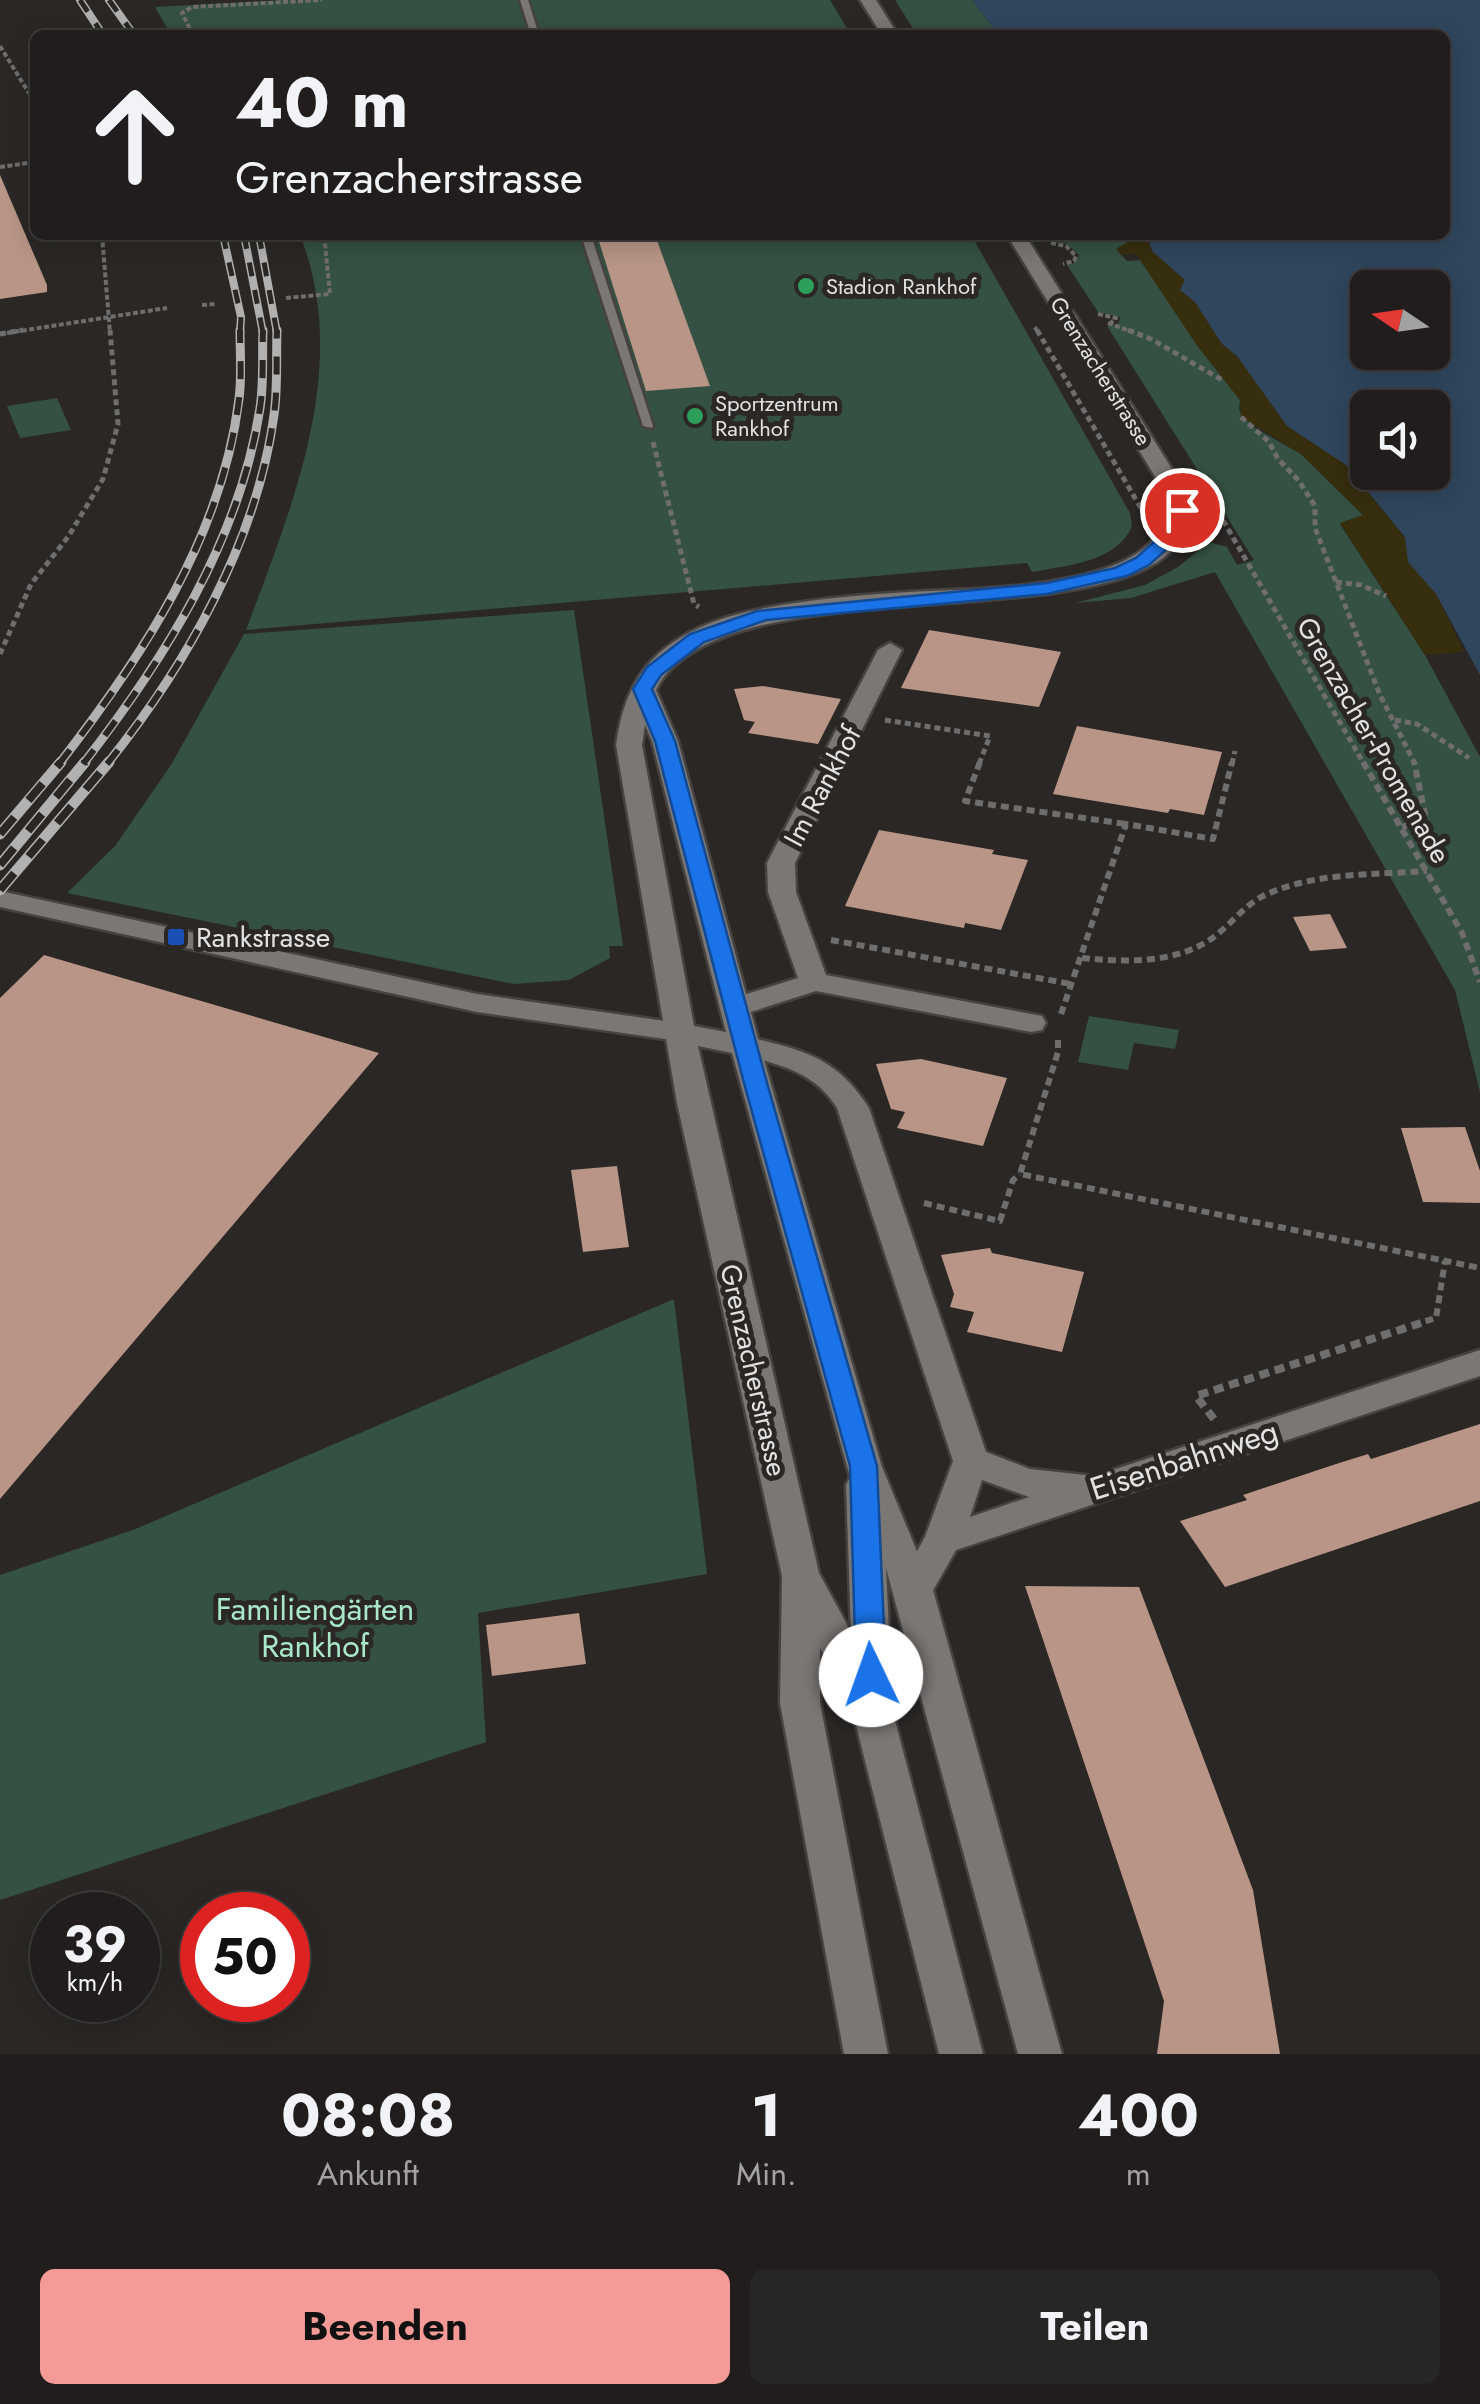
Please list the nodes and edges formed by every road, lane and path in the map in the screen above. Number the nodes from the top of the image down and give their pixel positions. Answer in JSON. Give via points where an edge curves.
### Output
{"nodes":[{"id":1,"x":322,"y":0,"type":"edge"},
{"id":2,"x":524,"y":0,"type":"edge"},
{"id":3,"x":868,"y":0,"type":"edge"},
{"id":4,"x":191,"y":30,"type":"edge"},
{"id":5,"x":533,"y":30,"type":"edge"},
{"id":6,"x":887,"y":30,"type":"edge"},
{"id":7,"x":0,"y":46,"type":"edge"},
{"id":8,"x":30,"y":90,"type":"edge"},
{"id":9,"x":30,"y":163,"type":"edge"},
{"id":10,"x":0,"y":167,"type":"edge"},
{"id":11,"x":102,"y":240,"type":"edge"},
{"id":12,"x":325,"y":240,"type":"edge"},
{"id":13,"x":588,"y":240,"type":"edge"},
{"id":14,"x":1019,"y":240,"type":"edge"},
{"id":15,"x":1048,"y":243,"type":"dead end"},
{"id":16,"x":1061,"y":264,"type":"dead end"},
{"id":17,"x":286,"y":298,"type":"dead end"},
{"id":18,"x":216,"y":304,"type":"dead end"},
{"id":19,"x":202,"y":305,"type":"dead end"},
{"id":20,"x":167,"y":308,"type":"dead end"},
{"id":21,"x":1093,"y":314,"type":"dead end"},
{"id":22,"x":107,"y":320,"type":"junction"},
{"id":23,"x":1031,"y":320,"type":"dead end"},
{"id":24,"x":1100,"y":324,"type":"dead end"},
{"id":25,"x":1108,"y":324,"type":"junction"},
{"id":26,"x":0,"y":334,"type":"edge"},
{"id":27,"x":1222,"y":380,"type":"dead end"},
{"id":28,"x":1241,"y":417,"type":"dead end"},
{"id":29,"x":648,"y":426,"type":"joint"},
{"id":30,"x":1146,"y":518,"type":"dead end"},
{"id":31,"x":1224,"y":522,"type":"dead end"},
{"id":32,"x":1336,"y":582,"type":"junction"},
{"id":33,"x":1386,"y":596,"type":"dead end"},
{"id":34,"x":694,"y":604,"type":"dead end"},
{"id":35,"x":3,"y":643,"type":"edge"},
{"id":36,"x":890,"y":650,"type":"dead end"},
{"id":37,"x":0,"y":654,"type":"edge"},
{"id":38,"x":643,"y":689,"type":"junction"},
{"id":39,"x":859,"y":716,"type":"junction"},
{"id":40,"x":1394,"y":720,"type":"junction"},
{"id":41,"x":1236,"y":751,"type":"dead end"},
{"id":42,"x":1469,"y":758,"type":"dead end"},
{"id":43,"x":1126,"y":824,"type":"junction"},
{"id":44,"x":1402,"y":827,"type":"junction"},
{"id":45,"x":1427,"y":871,"type":"junction"},
{"id":46,"x":0,"y":899,"type":"edge"},
{"id":47,"x":799,"y":940,"type":"junction"},
{"id":48,"x":1082,"y":958,"type":"junction"},
{"id":49,"x":814,"y":982,"type":"junction"},
{"id":50,"x":1480,"y":982,"type":"edge"},
{"id":51,"x":1071,"y":984,"type":"junction"},
{"id":52,"x":735,"y":1008,"type":"junction"},
{"id":53,"x":1031,"y":1023,"type":"dead end"},
{"id":54,"x":679,"y":1032,"type":"junction"},
{"id":55,"x":745,"y":1046,"type":"junction"},
{"id":56,"x":1020,"y":1174,"type":"junction"},
{"id":57,"x":915,"y":1196,"type":"dead end"},
{"id":58,"x":1444,"y":1261,"type":"junction"},
{"id":59,"x":1480,"y":1268,"type":"edge"},
{"id":60,"x":1480,"y":1363,"type":"edge"},
{"id":61,"x":1232,"y":1444,"type":"junction"},
{"id":62,"x":970,"y":1461,"type":"junction"},
{"id":63,"x":864,"y":1466,"type":"junction"},
{"id":64,"x":1094,"y":1490,"type":"junction"},
{"id":65,"x":943,"y":1540,"type":"junction"},
{"id":66,"x":802,"y":1576,"type":"junction"},
{"id":67,"x":914,"y":1590,"type":"junction"},
{"id":68,"x":873,"y":1713,"type":"junction"},
{"id":69,"x":866,"y":2054,"type":"edge"},
{"id":70,"x":961,"y":2054,"type":"edge"},
{"id":71,"x":1040,"y":2054,"type":"edge"}],
"edges":[{"from":1,"to":4,"type":"path","via":[[192,7],[182,12]]},
{"from":2,"to":5,"type":"lane"},
{"from":3,"to":6,"type":"main road"},
{"from":7,"to":8,"type":"path"},
{"from":9,"to":10,"type":"path"},
{"from":11,"to":22,"type":"path"},
{"from":12,"to":17,"type":"path","via":[[330,294]]},
{"from":13,"to":29,"type":"lane"},
{"from":14,"to":38,"type":"main road","name":"Grenzacherstrasse","via":[[1178,496],[1180,520],[1171,536],[1142,562],[1092,581],[802,610],[731,624],[674,653]]},
{"from":15,"to":16,"type":"path","via":[[1076,256]]},
{"from":18,"to":19,"type":"path"},
{"from":20,"to":22,"type":"path"},
{"from":21,"to":25,"type":"path","via":[[1116,318]]},
{"from":22,"to":26,"type":"path"},
{"from":22,"to":35,"type":"path","via":[[118,424],[103,478],[31,584]]},
{"from":23,"to":30,"type":"path"},
{"from":24,"to":25,"type":"path"},
{"from":25,"to":27,"type":"path","via":[[1151,339]]},
{"from":28,"to":32,"type":"path","via":[[1269,442],[1314,506]]},
{"from":29,"to":34,"type":"path"},
{"from":31,"to":44,"type":"path","name":"Grenzacher-Promenade"},
{"from":32,"to":33,"type":"path"},
{"from":32,"to":40,"type":"path"},
{"from":35,"to":37,"type":"path"},
{"from":36,"to":39,"type":"main road","name":"Im Rankhof"},
{"from":38,"to":52,"type":"main road","via":[[665,741]]},
{"from":38,"to":54,"type":"main road","name":"Grenzacherstrasse","via":[[629,745]]},
{"from":39,"to":43,"type":"path","via":[[990,736],[965,801]]},
{"from":39,"to":47,"type":"main road","name":"Im Rankhof","via":[[781,863],[782,892]]},
{"from":40,"to":42,"type":"path","via":[[1418,724]]},
{"from":40,"to":44,"type":"path","via":[[1414,760],[1424,814]]},
{"from":41,"to":43,"type":"path","via":[[1213,838]]},
{"from":43,"to":48,"type":"path"},
{"from":44,"to":45,"type":"path","name":"Grenzacher-Promenade"},
{"from":45,"to":48,"type":"path","via":[[1298,885],[1265,896],[1210,940],[1180,953],[1141,960]]},
{"from":45,"to":50,"type":"path","name":"Grenzacher-Promenade"},
{"from":46,"to":54,"type":"main road","via":[[477,1002]]},
{"from":47,"to":49,"type":"main road","name":"Im Rankhof"},
{"from":47,"to":51,"type":"path","via":[[827,939]]},
{"from":48,"to":51,"type":"path"},
{"from":49,"to":52,"type":"main road"},
{"from":49,"to":53,"type":"main road"},
{"from":51,"to":56,"type":"path","via":[[1057,1028],[1058,1052]]},
{"from":52,"to":54,"type":"main road"},
{"from":52,"to":55,"type":"main road"},
{"from":54,"to":55,"type":"main road"},
{"from":54,"to":66,"type":"main road","name":"Grenzacherstrasse"},
{"from":55,"to":62,"type":"main road","via":[[832,1076],[847,1097]]},
{"from":55,"to":63,"type":"main road"},
{"from":56,"to":57,"type":"path","via":[[1012,1180],[1000,1221],[926,1205]]},
{"from":56,"to":58,"type":"path"},
{"from":58,"to":59,"type":"path"},
{"from":58,"to":61,"type":"path","via":[[1436,1318],[1196,1396]]},
{"from":60,"to":61,"type":"main road","name":"Eisenbahnweg"},
{"from":61,"to":64,"type":"main road","name":"Eisenbahnweg"},
{"from":62,"to":64,"type":"main road","via":[[1027,1484]]},
{"from":62,"to":65,"type":"main road"},
{"from":63,"to":67,"type":"main road"},
{"from":63,"to":68,"type":"main road"},
{"from":64,"to":65,"type":"main road","name":"Eisenbahnweg"},
{"from":65,"to":67,"type":"main road"},
{"from":66,"to":68,"type":"main road"},
{"from":66,"to":69,"type":"main road","name":"Grenzacherstrasse","via":[[800,1703]]},
{"from":67,"to":71,"type":"main road"},
{"from":68,"to":70,"type":"main road"}]}
